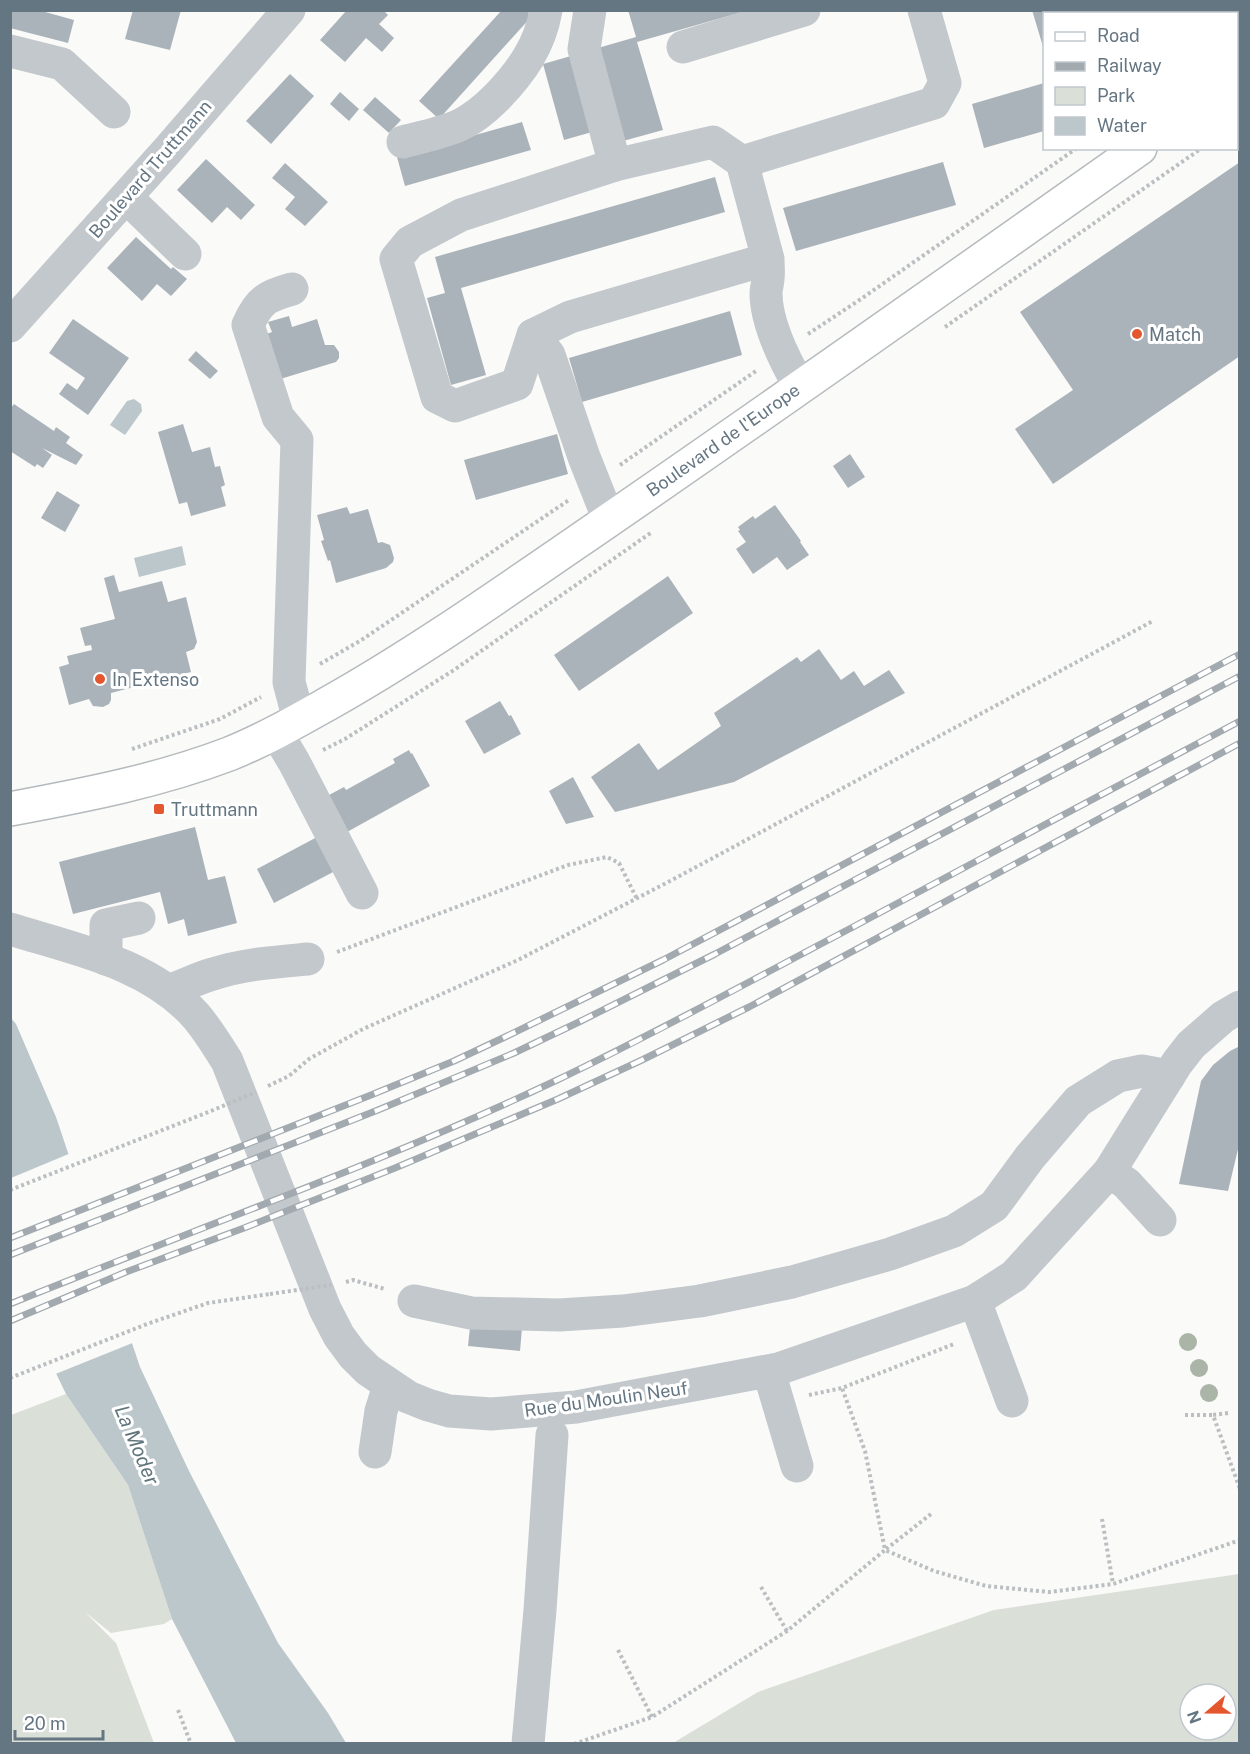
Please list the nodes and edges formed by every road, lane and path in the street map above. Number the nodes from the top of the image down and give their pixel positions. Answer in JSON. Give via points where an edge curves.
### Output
{"nodes":[{"id":1,"x":289,"y":10,"type":"edge"},
{"id":2,"x":546,"y":10,"type":"edge"},
{"id":3,"x":590,"y":10,"type":"edge"},
{"id":4,"x":804,"y":10,"type":"edge"},
{"id":5,"x":924,"y":10,"type":"edge"},
{"id":6,"x":683,"y":47,"type":"dead end"},
{"id":7,"x":10,"y":51,"type":"edge"},
{"id":8,"x":114,"y":112,"type":"dead end"},
{"id":9,"x":403,"y":142,"type":"dead end"},
{"id":10,"x":1074,"y":150,"type":"edge"},
{"id":11,"x":1137,"y":150,"type":"edge"},
{"id":12,"x":742,"y":162,"type":"junction"},
{"id":13,"x":615,"y":165,"type":"junction"},
{"id":14,"x":126,"y":197,"type":"junction"},
{"id":15,"x":185,"y":254,"type":"dead end"},
{"id":16,"x":768,"y":260,"type":"junction"},
{"id":17,"x":292,"y":289,"type":"dead end"},
{"id":18,"x":10,"y":326,"type":"edge"},
{"id":19,"x":533,"y":335,"type":"junction"},
{"id":20,"x":781,"y":348,"type":"junction"},
{"id":21,"x":800,"y":387,"type":"junction"},
{"id":22,"x":594,"y":483,"type":"junction"},
{"id":23,"x":609,"y":520,"type":"junction"},
{"id":24,"x":1153,"y":621,"type":"dead end"},
{"id":25,"x":289,"y":682,"type":"junction"},
{"id":26,"x":287,"y":726,"type":"junction"},
{"id":27,"x":131,"y":749,"type":"dead end"},
{"id":28,"x":10,"y":809,"type":"edge"},
{"id":29,"x":362,"y":893,"type":"dead end"},
{"id":30,"x":637,"y":899,"type":"junction"},
{"id":31,"x":139,"y":918,"type":"dead end"},
{"id":32,"x":10,"y":929,"type":"edge"},
{"id":33,"x":106,"y":959,"type":"junction"},
{"id":34,"x":308,"y":959,"type":"joint"},
{"id":35,"x":168,"y":992,"type":"junction"},
{"id":36,"x":1239,"y":1007,"type":"edge"},
{"id":37,"x":1169,"y":1076,"type":"junction"},
{"id":38,"x":267,"y":1087,"type":"dead end"},
{"id":39,"x":256,"y":1092,"type":"dead end"},
{"id":40,"x":1108,"y":1172,"type":"junction"},
{"id":41,"x":10,"y":1190,"type":"edge"},
{"id":42,"x":1160,"y":1220,"type":"dead end"},
{"id":43,"x":414,"y":1301,"type":"joint"},
{"id":44,"x":975,"y":1301,"type":"junction"},
{"id":45,"x":769,"y":1372,"type":"junction"},
{"id":46,"x":10,"y":1378,"type":"edge"},
{"id":47,"x":390,"y":1386,"type":"junction"},
{"id":48,"x":842,"y":1388,"type":"dead end"},
{"id":49,"x":1012,"y":1401,"type":"dead end"},
{"id":50,"x":1228,"y":1413,"type":"dead end"},
{"id":51,"x":1185,"y":1415,"type":"dead end"},
{"id":52,"x":1213,"y":1415,"type":"junction"},
{"id":53,"x":552,"y":1435,"type":"dead end"},
{"id":54,"x":375,"y":1452,"type":"dead end"},
{"id":55,"x":797,"y":1466,"type":"dead end"},
{"id":56,"x":1239,"y":1489,"type":"edge"},
{"id":57,"x":931,"y":1514,"type":"dead end"},
{"id":58,"x":1102,"y":1519,"type":"dead end"},
{"id":59,"x":1239,"y":1540,"type":"edge"},
{"id":60,"x":885,"y":1550,"type":"junction"},
{"id":61,"x":1113,"y":1584,"type":"junction"},
{"id":62,"x":761,"y":1587,"type":"dead end"},
{"id":63,"x":787,"y":1631,"type":"junction"},
{"id":64,"x":618,"y":1650,"type":"dead end"},
{"id":65,"x":178,"y":1710,"type":"dead end"},
{"id":66,"x":652,"y":1717,"type":"junction"},
{"id":67,"x":191,"y":1743,"type":"edge"},
{"id":68,"x":528,"y":1743,"type":"edge"},
{"id":69,"x":574,"y":1743,"type":"edge"}],
"edges":[{"from":1,"to":14,"type":"street","name":"Boulevard Truttmann"},
{"from":2,"to":9,"type":"street","via":[[535,48],[521,71],[482,112],[462,124]]},
{"from":3,"to":13,"type":"street","via":[[584,49]]},
{"from":4,"to":6,"type":"street"},
{"from":5,"to":12,"type":"street","via":[[945,83],[934,104]]},
{"from":7,"to":8,"type":"street","via":[[62,64]]},
{"from":10,"to":20,"type":"path","via":[[823,325]]},
{"from":11,"to":21,"type":"main road","name":"Boulevard de l'Europe"},
{"from":12,"to":13,"type":"street","via":[[713,142]]},
{"from":12,"to":16,"type":"street"},
{"from":13,"to":19,"type":"street","via":[[461,215],[410,242],[396,259],[437,397],[455,406],[517,384]]},
{"from":14,"to":15,"type":"street"},
{"from":14,"to":18,"type":"street","name":"Boulevard Truttmann"},
{"from":16,"to":19,"type":"street","via":[[570,317]]},
{"from":16,"to":20,"type":"street","via":[[768,308]]},
{"from":17,"to":25,"type":"street","via":[[270,295],[254,311],[248,325],[278,417],[297,440]]},
{"from":19,"to":22,"type":"street","via":[[549,355]]},
{"from":20,"to":21,"type":"street"},
{"from":20,"to":22,"type":"path","via":[[758,369]]},
{"from":21,"to":23,"type":"main road","name":"Boulevard de l'Europe"},
{"from":22,"to":23,"type":"street"},
{"from":22,"to":25,"type":"path","via":[[360,641]]},
{"from":23,"to":26,"type":"main road","name":"Boulevard de l'Europe","via":[[456,625]]},
{"from":24,"to":30,"type":"path"},
{"from":25,"to":26,"type":"street"},
{"from":25,"to":27,"type":"path","via":[[220,719]]},
{"from":26,"to":28,"type":"main road","name":"Boulevard de l'Europe","via":[[231,753],[160,777]]},
{"from":26,"to":29,"type":"street","via":[[294,762]]},
{"from":30,"to":34,"type":"path","via":[[619,863],[607,857],[568,866],[340,951]]},
{"from":30,"to":38,"type":"path","via":[[518,960],[363,1029]]},
{"from":31,"to":33,"type":"street","via":[[106,925]]},
{"from":32,"to":33,"type":"street","name":"Rue du Moulin Neuf"},
{"from":33,"to":35,"type":"street","name":"Rue du Moulin Neuf","via":[[153,980]]},
{"from":34,"to":35,"type":"street","via":[[230,969]]},
{"from":35,"to":47,"type":"street","name":"Rue du Moulin Neuf","via":[[195,1015],[227,1061],[339,1336],[368,1370]]},
{"from":36,"to":37,"type":"street","name":"Rue du Moulin Neuf","via":[[1191,1045]]},
{"from":37,"to":40,"type":"street","name":"Rue du Moulin Neuf"},
{"from":37,"to":43,"type":"street","via":[[1142,1071],[1118,1076],[1078,1101],[994,1206],[954,1231],[890,1254],[792,1282],[700,1301],[623,1311],[559,1315],[471,1313]]},
{"from":39,"to":41,"type":"path","bridge":true},
{"from":40,"to":42,"type":"street","via":[[1126,1183]]},
{"from":40,"to":44,"type":"street","name":"Rue du Moulin Neuf","via":[[1014,1276]]},
{"from":43,"to":46,"type":"path","bridge":true,"via":[[352,1280],[208,1303]]},
{"from":44,"to":45,"type":"street","name":"Rue du Moulin Neuf"},
{"from":44,"to":49,"type":"street"},
{"from":45,"to":47,"type":"street","name":"Rue du Moulin Neuf","via":[[576,1407],[491,1414],[428,1406]]},
{"from":45,"to":55,"type":"street"},
{"from":47,"to":54,"type":"street","via":[[381,1411]]},
{"from":48,"to":60,"type":"path","via":[[865,1451]]},
{"from":50,"to":52,"type":"path"},
{"from":51,"to":52,"type":"path"},
{"from":52,"to":56,"type":"path"},
{"from":53,"to":68,"type":"street"},
{"from":57,"to":60,"type":"path"},
{"from":58,"to":61,"type":"path"},
{"from":59,"to":61,"type":"path"},
{"from":60,"to":61,"type":"path","via":[[934,1571],[986,1586],[1049,1592]]},
{"from":60,"to":63,"type":"path"},
{"from":62,"to":63,"type":"path"},
{"from":63,"to":66,"type":"path"},
{"from":64,"to":66,"type":"path"},
{"from":65,"to":67,"type":"path"},
{"from":66,"to":69,"type":"path"}]}
